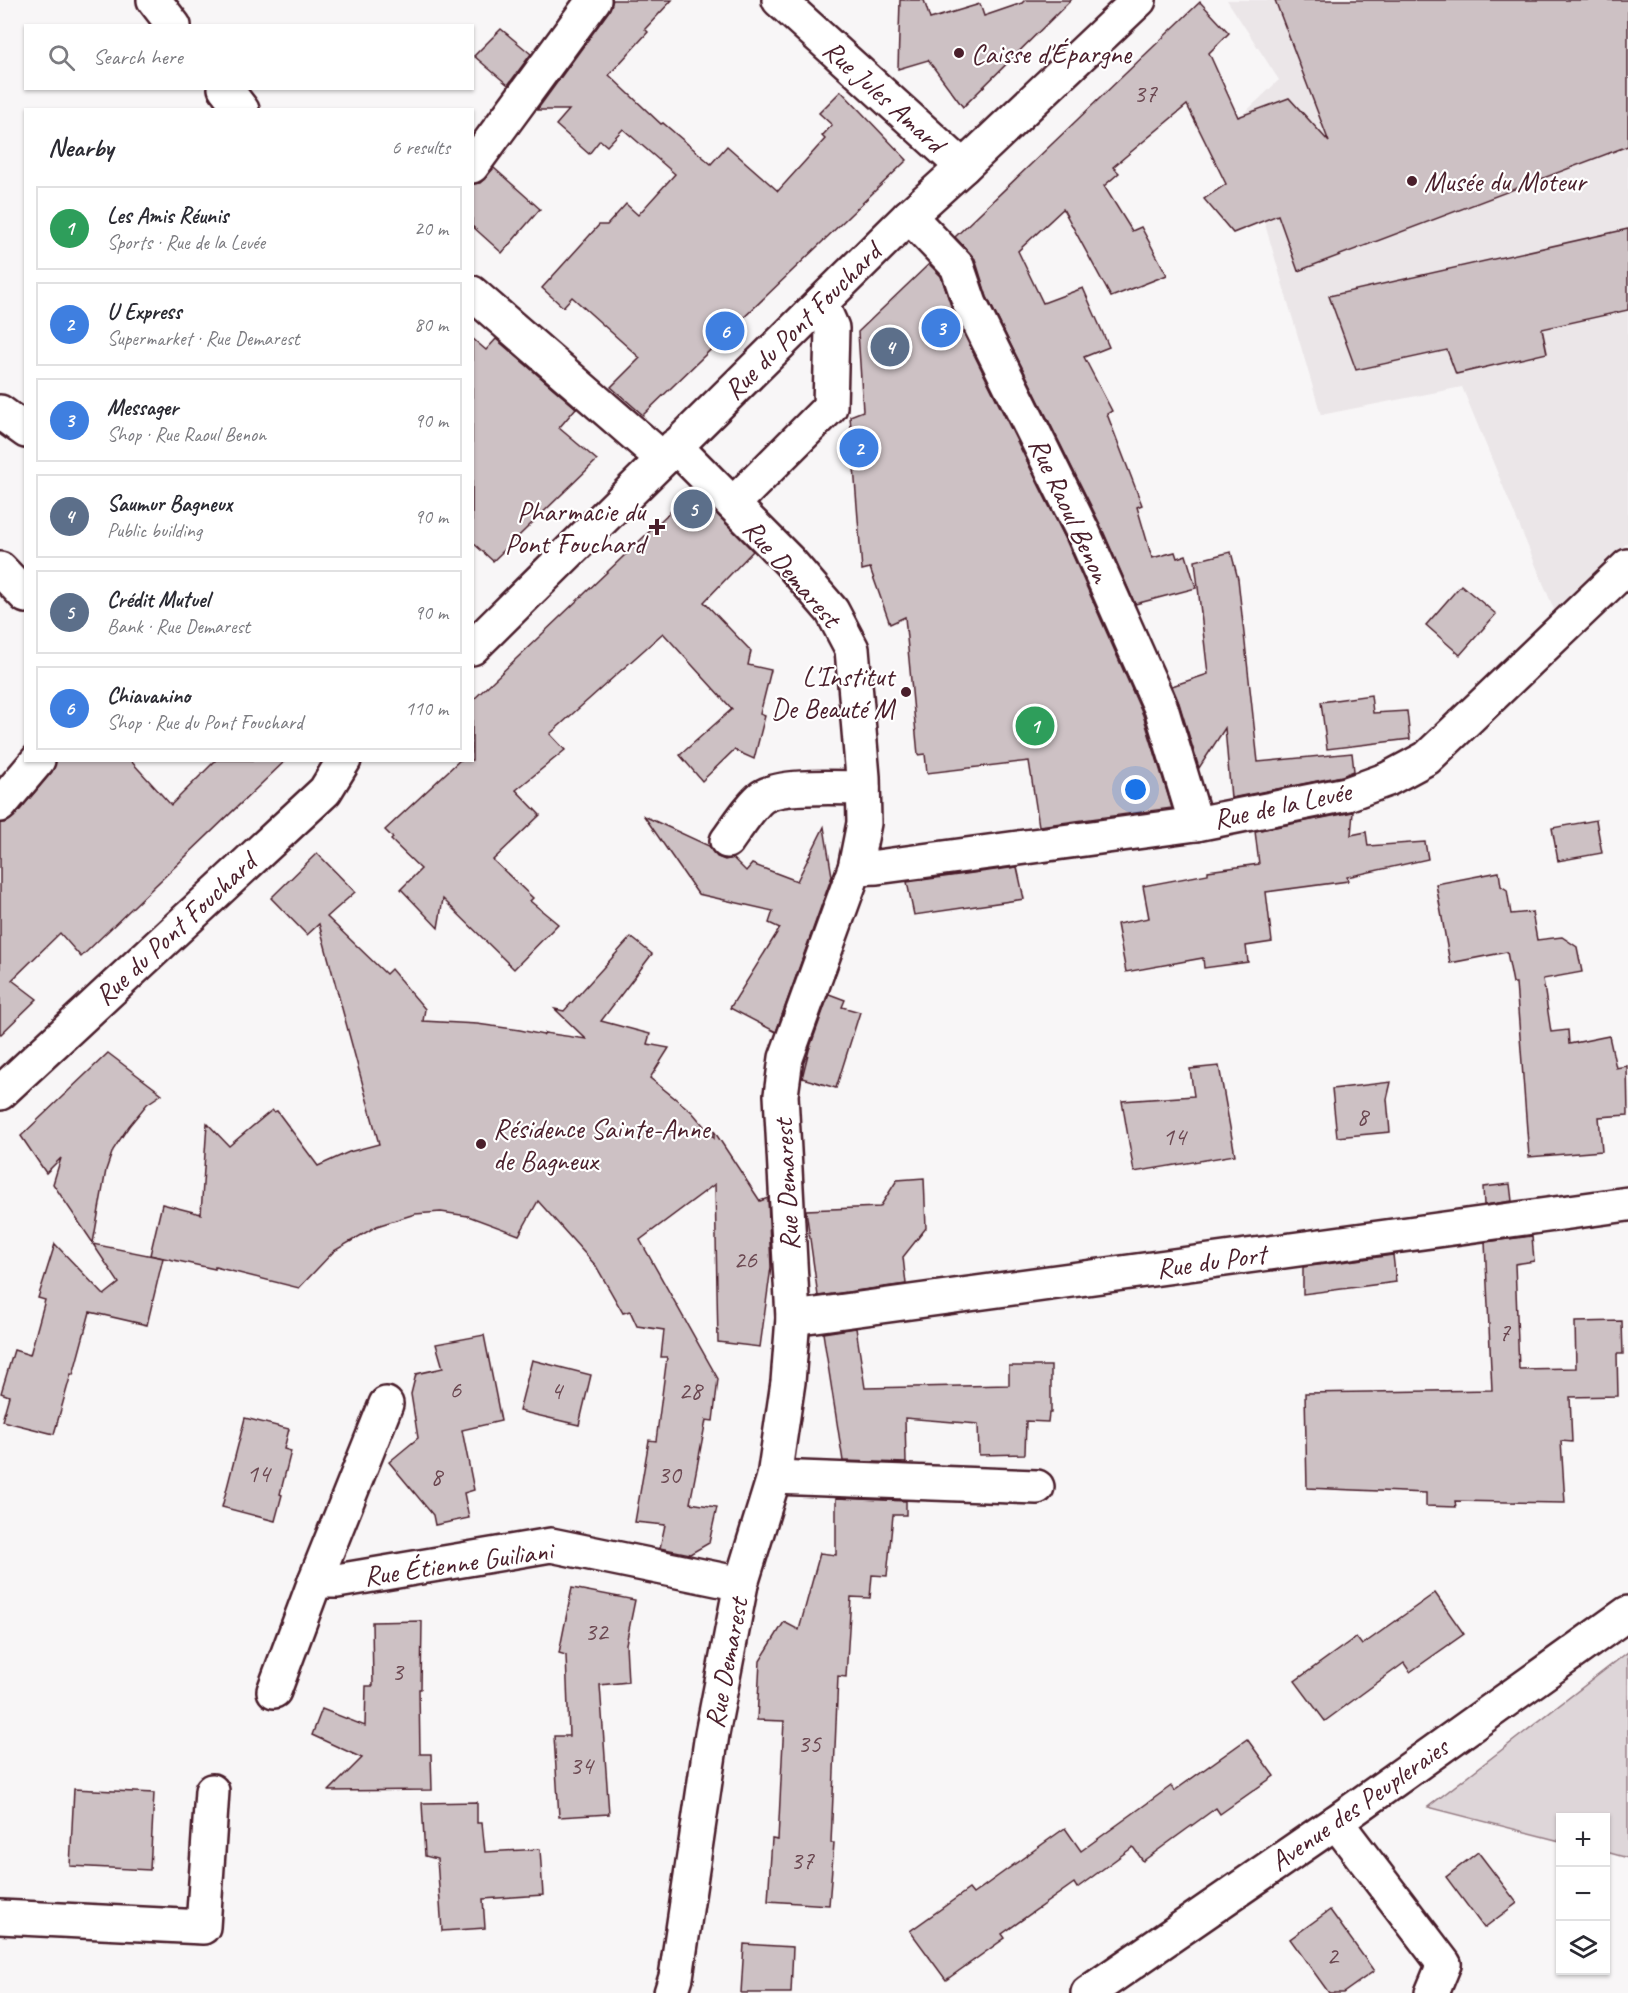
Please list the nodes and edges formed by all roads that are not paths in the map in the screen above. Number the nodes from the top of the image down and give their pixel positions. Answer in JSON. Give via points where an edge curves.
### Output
{"nodes":[{"id":1,"x":154,"y":0,"type":"edge"},
{"id":2,"x":594,"y":0,"type":"edge"},
{"id":3,"x":779,"y":0,"type":"edge"},
{"id":4,"x":1139,"y":0,"type":"edge"},
{"id":5,"x":172,"y":24,"type":"edge"},
{"id":6,"x":227,"y":90,"type":"edge"},
{"id":7,"x":240,"y":108,"type":"edge"},
{"id":8,"x":474,"y":163,"type":"edge"},
{"id":9,"x":963,"y":167,"type":"junction"},
{"id":10,"x":909,"y":216,"type":"junction"},
{"id":11,"x":474,"y":295,"type":"edge"},
{"id":12,"x":820,"y":303,"type":"junction"},
{"id":13,"x":0,"y":412,"type":"edge"},
{"id":14,"x":24,"y":430,"type":"edge"},
{"id":15,"x":669,"y":453,"type":"junction"},
{"id":16,"x":733,"y":504,"type":"junction"},
{"id":17,"x":1628,"y":566,"type":"edge"},
{"id":18,"x":0,"y":569,"type":"edge"},
{"id":19,"x":24,"y":595,"type":"edge"},
{"id":20,"x":474,"y":646,"type":"edge"},
{"id":21,"x":36,"y":762,"type":"edge"},
{"id":22,"x":343,"y":762,"type":"edge"},
{"id":23,"x":863,"y":788,"type":"junction"},
{"id":24,"x":0,"y":805,"type":"edge"},
{"id":25,"x":1196,"y":824,"type":"junction"},
{"id":26,"x":727,"y":841,"type":"dead end"},
{"id":27,"x":855,"y":868,"type":"junction"},
{"id":28,"x":0,"y":1093,"type":"edge"},
{"id":29,"x":1628,"y":1204,"type":"edge"},
{"id":30,"x":793,"y":1318,"type":"junction"},
{"id":31,"x":386,"y":1404,"type":"dead end"},
{"id":32,"x":774,"y":1477,"type":"junction"},
{"id":33,"x":1037,"y":1487,"type":"dead end"},
{"id":34,"x":315,"y":1581,"type":"junction"},
{"id":35,"x":741,"y":1584,"type":"junction"},
{"id":36,"x":1628,"y":1613,"type":"edge"},
{"id":37,"x":274,"y":1691,"type":"dead end"},
{"id":38,"x":212,"y":1791,"type":"dead end"},
{"id":39,"x":1336,"y":1822,"type":"junction"},
{"id":40,"x":0,"y":1917,"type":"edge"},
{"id":41,"x":671,"y":1993,"type":"edge"},
{"id":42,"x":1088,"y":1993,"type":"edge"},
{"id":43,"x":1432,"y":1993,"type":"edge"}],
"edges":[{"from":1,"to":5,"type":"street"},
{"from":2,"to":8,"type":"street"},
{"from":3,"to":9,"type":"street","name":"Rue Jules Amard"},
{"from":4,"to":9,"type":"street","name":"Rue du Pont Fouchard"},
{"from":6,"to":7,"type":"street"},
{"from":9,"to":10,"type":"street","name":"Rue du Pont Fouchard"},
{"from":10,"to":12,"type":"street","name":"Rue du Pont Fouchard"},
{"from":10,"to":25,"type":"street","name":"Rue Raoul Benon","via":[[957,266],[970,304],[1083,532],[1161,708]]},
{"from":11,"to":15,"type":"street","name":"Rue Demarest"},
{"from":12,"to":15,"type":"street","name":"Rue du Pont Fouchard"},
{"from":12,"to":16,"type":"street","via":[[832,328],[830,407]]},
{"from":13,"to":14,"type":"street"},
{"from":15,"to":16,"type":"street","name":"Rue Demarest"},
{"from":15,"to":20,"type":"street","name":"Rue du Pont Fouchard"},
{"from":16,"to":23,"type":"street","name":"Rue Demarest","via":[[832,611],[852,649]]},
{"from":17,"to":25,"type":"street","name":"Rue de la Levée","via":[[1427,758],[1388,779],[1347,794]]},
{"from":18,"to":19,"type":"street"},
{"from":21,"to":24,"type":"street"},
{"from":22,"to":28,"type":"street","name":"Rue du Pont Fouchard","via":[[325,791]]},
{"from":23,"to":26,"type":"street","via":[[799,789],[761,797]]},
{"from":23,"to":27,"type":"street","name":"Rue Demarest","via":[[864,824]]},
{"from":25,"to":27,"type":"street","name":"Rue de la Levée"},
{"from":27,"to":30,"type":"street","name":"Rue Demarest","via":[[786,1058],[781,1095]]},
{"from":29,"to":30,"type":"street","name":"Rue du Port"},
{"from":30,"to":32,"type":"street","name":"Rue Demarest"},
{"from":31,"to":34,"type":"street","name":"Rue Étienne Guiliani"},
{"from":32,"to":33,"type":"street"},
{"from":32,"to":35,"type":"street","name":"Rue Demarest"},
{"from":34,"to":35,"type":"street","name":"Rue Étienne Guiliani","via":[[337,1581],[550,1545]]},
{"from":34,"to":37,"type":"street","name":"Rue Étienne Guiliani"},
{"from":35,"to":41,"type":"street","name":"Rue Demarest","via":[[712,1734]]},
{"from":36,"to":39,"type":"street","name":"Avenue des Peupleraies"},
{"from":38,"to":40,"type":"street","via":[[203,1927]]},
{"from":39,"to":42,"type":"street","name":"Avenue des Peupleraies"},
{"from":39,"to":43,"type":"street","via":[[1444,1964]]}]}
